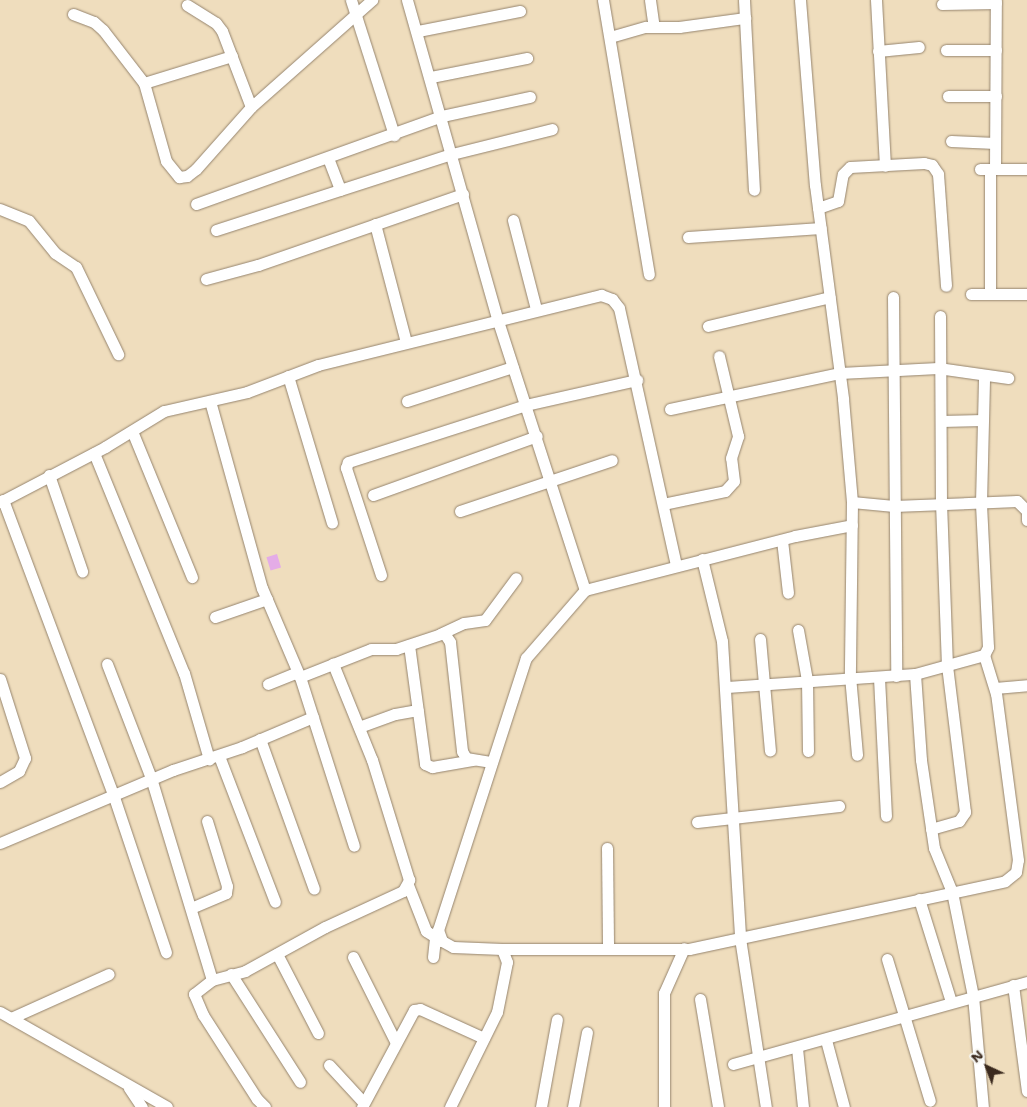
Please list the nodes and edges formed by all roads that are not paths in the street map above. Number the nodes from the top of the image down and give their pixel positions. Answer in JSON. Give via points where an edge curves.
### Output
{"nodes":[{"id":1,"x":351,"y":0,"type":"edge"},
{"id":2,"x":372,"y":0,"type":"edge"},
{"id":3,"x":407,"y":0,"type":"edge"},
{"id":4,"x":604,"y":0,"type":"edge"},
{"id":5,"x":650,"y":0,"type":"edge"},
{"id":6,"x":744,"y":0,"type":"edge"},
{"id":7,"x":800,"y":0,"type":"edge"},
{"id":8,"x":876,"y":0,"type":"edge"},
{"id":9,"x":996,"y":2,"type":"edge"},
{"id":10,"x":942,"y":4,"type":"dead end"},
{"id":11,"x":187,"y":5,"type":"dead end"},
{"id":12,"x":520,"y":11,"type":"dead end"},
{"id":13,"x":74,"y":14,"type":"dead end"},
{"id":14,"x":356,"y":16,"type":"junction"},
{"id":15,"x":745,"y":18,"type":"junction"},
{"id":16,"x":654,"y":27,"type":"junction"},
{"id":17,"x":418,"y":31,"type":"junction"},
{"id":18,"x":610,"y":37,"type":"junction"},
{"id":19,"x":919,"y":47,"type":"dead end"},
{"id":20,"x":946,"y":50,"type":"dead end"},
{"id":21,"x":996,"y":50,"type":"junction"},
{"id":22,"x":878,"y":51,"type":"junction"},
{"id":23,"x":232,"y":56,"type":"junction"},
{"id":24,"x":526,"y":58,"type":"dead end"},
{"id":25,"x":431,"y":78,"type":"junction"},
{"id":26,"x":144,"y":83,"type":"junction"},
{"id":27,"x":948,"y":96,"type":"dead end"},
{"id":28,"x":996,"y":96,"type":"junction"},
{"id":29,"x":530,"y":97,"type":"dead end"},
{"id":30,"x":251,"y":107,"type":"junction"},
{"id":31,"x":442,"y":116,"type":"junction"},
{"id":32,"x":552,"y":129,"type":"dead end"},
{"id":33,"x":394,"y":135,"type":"junction"},
{"id":34,"x":952,"y":141,"type":"dead end"},
{"id":35,"x":995,"y":143,"type":"junction"},
{"id":36,"x":452,"y":154,"type":"junction"},
{"id":37,"x":328,"y":158,"type":"junction"},
{"id":38,"x":885,"y":166,"type":"junction"},
{"id":39,"x":1027,"y":168,"type":"edge"},
{"id":40,"x":988,"y":169,"type":"junction"},
{"id":41,"x":340,"y":190,"type":"junction"},
{"id":42,"x":754,"y":190,"type":"dead end"},
{"id":43,"x":463,"y":194,"type":"junction"},
{"id":44,"x":196,"y":204,"type":"dead end"},
{"id":45,"x":818,"y":208,"type":"junction"},
{"id":46,"x":0,"y":209,"type":"edge"},
{"id":47,"x":513,"y":220,"type":"dead end"},
{"id":48,"x":375,"y":224,"type":"junction"},
{"id":49,"x":821,"y":228,"type":"junction"},
{"id":50,"x":216,"y":230,"type":"dead end"},
{"id":51,"x":688,"y":237,"type":"dead end"},
{"id":52,"x":649,"y":274,"type":"dead end"},
{"id":53,"x":206,"y":280,"type":"dead end"},
{"id":54,"x":946,"y":286,"type":"dead end"},
{"id":55,"x":971,"y":294,"type":"dead end"},
{"id":56,"x":990,"y":294,"type":"junction"},
{"id":57,"x":1027,"y":294,"type":"edge"},
{"id":58,"x":830,"y":297,"type":"junction"},
{"id":59,"x":893,"y":297,"type":"dead end"},
{"id":60,"x":536,"y":309,"type":"junction"},
{"id":61,"x":940,"y":316,"type":"dead end"},
{"id":62,"x":497,"y":318,"type":"junction"},
{"id":63,"x":708,"y":326,"type":"dead end"},
{"id":64,"x":406,"y":342,"type":"junction"},
{"id":65,"x":118,"y":354,"type":"dead end"},
{"id":66,"x":719,"y":356,"type":"dead end"},
{"id":67,"x":513,"y":367,"type":"junction"},
{"id":68,"x":938,"y":368,"type":"junction"},
{"id":69,"x":893,"y":372,"type":"junction"},
{"id":70,"x":840,"y":373,"type":"junction"},
{"id":71,"x":288,"y":376,"type":"junction"},
{"id":72,"x":984,"y":376,"type":"junction"},
{"id":73,"x":1008,"y":378,"type":"dead end"},
{"id":74,"x":636,"y":380,"type":"junction"},
{"id":75,"x":729,"y":396,"type":"junction"},
{"id":76,"x":407,"y":401,"type":"dead end"},
{"id":77,"x":210,"y":402,"type":"junction"},
{"id":78,"x":526,"y":404,"type":"junction"},
{"id":79,"x":670,"y":409,"type":"dead end"},
{"id":80,"x":983,"y":420,"type":"junction"},
{"id":81,"x":940,"y":422,"type":"junction"},
{"id":82,"x":132,"y":431,"type":"junction"},
{"id":83,"x":537,"y":436,"type":"junction"},
{"id":84,"x":94,"y":453,"type":"junction"},
{"id":85,"x":612,"y":460,"type":"dead end"},
{"id":86,"x":49,"y":475,"type":"junction"},
{"id":87,"x":549,"y":479,"type":"junction"},
{"id":88,"x":373,"y":495,"type":"dead end"},
{"id":89,"x":2,"y":501,"type":"edge"},
{"id":90,"x":852,"y":502,"type":"junction"},
{"id":91,"x":980,"y":503,"type":"junction"},
{"id":92,"x":663,"y":504,"type":"junction"},
{"id":93,"x":941,"y":505,"type":"junction"},
{"id":94,"x":894,"y":506,"type":"junction"},
{"id":95,"x":460,"y":511,"type":"dead end"},
{"id":96,"x":1027,"y":520,"type":"edge"},
{"id":97,"x":332,"y":523,"type":"dead end"},
{"id":98,"x":852,"y":525,"type":"junction"},
{"id":99,"x":782,"y":540,"type":"junction"},
{"id":100,"x":702,"y":559,"type":"junction"},
{"id":101,"x":676,"y":566,"type":"junction"},
{"id":102,"x":82,"y":572,"type":"dead end"},
{"id":103,"x":382,"y":575,"type":"dead end"},
{"id":104,"x":192,"y":577,"type":"dead end"},
{"id":105,"x":516,"y":578,"type":"dead end"},
{"id":106,"x":585,"y":590,"type":"junction"},
{"id":107,"x":788,"y":594,"type":"dead end"},
{"id":108,"x":267,"y":600,"type":"junction"},
{"id":109,"x":215,"y":616,"type":"dead end"},
{"id":110,"x":798,"y":630,"type":"dead end"},
{"id":111,"x":440,"y":634,"type":"junction"},
{"id":112,"x":760,"y":639,"type":"dead end"},
{"id":113,"x":409,"y":645,"type":"junction"},
{"id":114,"x":984,"y":654,"type":"junction"},
{"id":115,"x":107,"y":664,"type":"dead end"},
{"id":116,"x":333,"y":664,"type":"junction"},
{"id":117,"x":947,"y":666,"type":"junction"},
{"id":118,"x":299,"y":674,"type":"junction"},
{"id":119,"x":915,"y":674,"type":"junction"},
{"id":120,"x":850,"y":676,"type":"junction"},
{"id":121,"x":896,"y":676,"type":"junction"},
{"id":122,"x":879,"y":678,"type":"junction"},
{"id":123,"x":0,"y":679,"type":"edge"},
{"id":124,"x":807,"y":680,"type":"junction"},
{"id":125,"x":766,"y":682,"type":"junction"},
{"id":126,"x":268,"y":684,"type":"dead end"},
{"id":127,"x":1027,"y":685,"type":"edge"},
{"id":128,"x":727,"y":687,"type":"junction"},
{"id":129,"x":995,"y":688,"type":"junction"},
{"id":130,"x":418,"y":710,"type":"junction"},
{"id":131,"x":313,"y":717,"type":"junction"},
{"id":132,"x":359,"y":727,"type":"junction"},
{"id":133,"x":260,"y":739,"type":"junction"},
{"id":134,"x":770,"y":751,"type":"dead end"},
{"id":135,"x":808,"y":751,"type":"dead end"},
{"id":136,"x":857,"y":755,"type":"dead end"},
{"id":137,"x":214,"y":757,"type":"junction"},
{"id":138,"x":473,"y":760,"type":"junction"},
{"id":139,"x":492,"y":762,"type":"junction"},
{"id":140,"x":152,"y":778,"type":"junction"},
{"id":141,"x":0,"y":782,"type":"edge"},
{"id":142,"x":113,"y":794,"type":"junction"},
{"id":143,"x":840,"y":806,"type":"dead end"},
{"id":144,"x":886,"y":816,"type":"dead end"},
{"id":145,"x":734,"y":818,"type":"junction"},
{"id":146,"x":207,"y":822,"type":"dead end"},
{"id":147,"x":697,"y":822,"type":"dead end"},
{"id":148,"x":931,"y":829,"type":"junction"},
{"id":149,"x":0,"y":843,"type":"edge"},
{"id":150,"x":354,"y":846,"type":"dead end"},
{"id":151,"x":607,"y":848,"type":"dead end"},
{"id":152,"x":408,"y":885,"type":"junction"},
{"id":153,"x":314,"y":889,"type":"dead end"},
{"id":154,"x":952,"y":892,"type":"junction"},
{"id":155,"x":919,"y":899,"type":"junction"},
{"id":156,"x":275,"y":902,"type":"dead end"},
{"id":157,"x":191,"y":908,"type":"junction"},
{"id":158,"x":740,"y":938,"type":"junction"},
{"id":159,"x":438,"y":939,"type":"junction"},
{"id":160,"x":684,"y":948,"type":"junction"},
{"id":161,"x":502,"y":949,"type":"junction"},
{"id":162,"x":608,"y":949,"type":"junction"},
{"id":163,"x":166,"y":952,"type":"dead end"},
{"id":164,"x":277,"y":954,"type":"junction"},
{"id":165,"x":353,"y":957,"type":"dead end"},
{"id":166,"x":433,"y":957,"type":"dead end"},
{"id":167,"x":887,"y":959,"type":"dead end"},
{"id":168,"x":109,"y":974,"type":"dead end"},
{"id":169,"x":231,"y":974,"type":"junction"},
{"id":170,"x":212,"y":980,"type":"junction"},
{"id":171,"x":1027,"y":982,"type":"edge"},
{"id":172,"x":1013,"y":985,"type":"junction"},
{"id":173,"x":973,"y":996,"type":"junction"},
{"id":174,"x":424,"y":997,"type":"dead end"},
{"id":175,"x":700,"y":999,"type":"dead end"},
{"id":176,"x":951,"y":1002,"type":"junction"},
{"id":177,"x":420,"y":1009,"type":"junction"},
{"id":178,"x":0,"y":1012,"type":"edge"},
{"id":179,"x":906,"y":1016,"type":"junction"},
{"id":180,"x":12,"y":1018,"type":"junction"},
{"id":181,"x":557,"y":1019,"type":"dead end"},
{"id":182,"x":587,"y":1032,"type":"dead end"},
{"id":183,"x":318,"y":1033,"type":"dead end"},
{"id":184,"x":484,"y":1038,"type":"junction"},
{"id":185,"x":826,"y":1040,"type":"junction"},
{"id":186,"x":395,"y":1042,"type":"junction"},
{"id":187,"x":797,"y":1048,"type":"junction"},
{"id":188,"x":758,"y":1059,"type":"junction"},
{"id":189,"x":328,"y":1064,"type":"dead end"},
{"id":190,"x":733,"y":1064,"type":"dead end"},
{"id":191,"x":300,"y":1082,"type":"dead end"},
{"id":192,"x":126,"y":1084,"type":"junction"},
{"id":193,"x":1027,"y":1091,"type":"edge"},
{"id":194,"x":930,"y":1101,"type":"dead end"},
{"id":195,"x":363,"y":1105,"type":"edge"},
{"id":196,"x":142,"y":1107,"type":"edge"},
{"id":197,"x":167,"y":1107,"type":"edge"},
{"id":198,"x":265,"y":1107,"type":"edge"},
{"id":199,"x":450,"y":1107,"type":"edge"},
{"id":200,"x":541,"y":1107,"type":"edge"},
{"id":201,"x":574,"y":1107,"type":"edge"},
{"id":202,"x":664,"y":1107,"type":"edge"},
{"id":203,"x":718,"y":1107,"type":"edge"},
{"id":204,"x":766,"y":1107,"type":"edge"},
{"id":205,"x":803,"y":1107,"type":"edge"},
{"id":206,"x":844,"y":1107,"type":"edge"},
{"id":207,"x":983,"y":1107,"type":"edge"}],
"edges":[{"from":1,"to":14,"type":"street"},
{"from":2,"to":14,"type":"street"},
{"from":3,"to":17,"type":"street"},
{"from":4,"to":18,"type":"street"},
{"from":5,"to":16,"type":"street"},
{"from":6,"to":15,"type":"street"},
{"from":7,"to":45,"type":"street"},
{"from":8,"to":22,"type":"street"},
{"from":9,"to":10,"type":"street"},
{"from":9,"to":21,"type":"street"},
{"from":11,"to":23,"type":"street","via":[[216,23]]},
{"from":12,"to":17,"type":"street"},
{"from":13,"to":26,"type":"street","via":[[94,22],[103,30]]},
{"from":14,"to":30,"type":"street"},
{"from":14,"to":33,"type":"street"},
{"from":15,"to":16,"type":"street"},
{"from":15,"to":42,"type":"street"},
{"from":16,"to":18,"type":"street"},
{"from":17,"to":25,"type":"street"},
{"from":18,"to":52,"type":"street"},
{"from":19,"to":22,"type":"street"},
{"from":20,"to":21,"type":"street"},
{"from":21,"to":28,"type":"street"},
{"from":22,"to":38,"type":"street"},
{"from":23,"to":26,"type":"street"},
{"from":23,"to":30,"type":"street"},
{"from":24,"to":25,"type":"street"},
{"from":25,"to":31,"type":"street"},
{"from":26,"to":30,"type":"street","via":[[166,161],[179,177],[187,176],[196,169]]},
{"from":27,"to":28,"type":"street"},
{"from":28,"to":35,"type":"street"},
{"from":29,"to":31,"type":"street"},
{"from":31,"to":33,"type":"street"},
{"from":31,"to":36,"type":"street"},
{"from":32,"to":36,"type":"street"},
{"from":33,"to":37,"type":"street"},
{"from":34,"to":35,"type":"street"},
{"from":35,"to":40,"type":"street"},
{"from":36,"to":41,"type":"street"},
{"from":36,"to":43,"type":"street"},
{"from":37,"to":41,"type":"street"},
{"from":37,"to":44,"type":"street"},
{"from":38,"to":45,"type":"street","via":[[845,169],[838,201]]},
{"from":38,"to":54,"type":"street","via":[[924,163],[932,166],[938,174]]},
{"from":39,"to":40,"type":"street"},
{"from":40,"to":56,"type":"street"},
{"from":41,"to":50,"type":"street"},
{"from":43,"to":48,"type":"street"},
{"from":43,"to":62,"type":"street"},
{"from":45,"to":49,"type":"street"},
{"from":46,"to":65,"type":"street","via":[[30,221],[55,253],[76,267]]},
{"from":47,"to":60,"type":"street"},
{"from":48,"to":53,"type":"street"},
{"from":48,"to":64,"type":"street"},
{"from":49,"to":51,"type":"street"},
{"from":49,"to":58,"type":"street"},
{"from":55,"to":56,"type":"street"},
{"from":56,"to":57,"type":"street"},
{"from":58,"to":63,"type":"street"},
{"from":58,"to":70,"type":"street"},
{"from":59,"to":69,"type":"street"},
{"from":60,"to":62,"type":"street"},
{"from":60,"to":74,"type":"street","via":[[601,295],[612,299],[619,308]]},
{"from":61,"to":68,"type":"street"},
{"from":62,"to":64,"type":"street"},
{"from":62,"to":67,"type":"street"},
{"from":64,"to":71,"type":"street"},
{"from":66,"to":75,"type":"street"},
{"from":67,"to":76,"type":"street"},
{"from":67,"to":78,"type":"street"},
{"from":68,"to":69,"type":"street"},
{"from":68,"to":72,"type":"street"},
{"from":68,"to":81,"type":"street"},
{"from":69,"to":70,"type":"street"},
{"from":69,"to":94,"type":"street"},
{"from":70,"to":75,"type":"street"},
{"from":70,"to":90,"type":"street"},
{"from":71,"to":77,"type":"street"},
{"from":71,"to":97,"type":"street"},
{"from":72,"to":73,"type":"street"},
{"from":72,"to":80,"type":"street"},
{"from":74,"to":78,"type":"street"},
{"from":74,"to":92,"type":"street"},
{"from":75,"to":79,"type":"street"},
{"from":75,"to":92,"type":"street","via":[[738,436],[731,458],[731,487]]},
{"from":77,"to":82,"type":"street","via":[[164,411]]},
{"from":77,"to":108,"type":"street"},
{"from":78,"to":83,"type":"street"},
{"from":78,"to":103,"type":"street","via":[[348,462],[346,468]]},
{"from":80,"to":81,"type":"street"},
{"from":80,"to":91,"type":"street"},
{"from":81,"to":93,"type":"street"},
{"from":82,"to":84,"type":"street"},
{"from":82,"to":104,"type":"street"},
{"from":83,"to":87,"type":"street"},
{"from":83,"to":88,"type":"street"},
{"from":84,"to":86,"type":"street"},
{"from":84,"to":137,"type":"street","via":[[184,673]]},
{"from":85,"to":87,"type":"street"},
{"from":86,"to":89,"type":"street"},
{"from":86,"to":102,"type":"street"},
{"from":87,"to":95,"type":"street"},
{"from":87,"to":106,"type":"street"},
{"from":89,"to":142,"type":"street"},
{"from":90,"to":94,"type":"street"},
{"from":90,"to":98,"type":"street"},
{"from":91,"to":93,"type":"street"},
{"from":91,"to":96,"type":"street","via":[[1017,501],[1027,511]]},
{"from":91,"to":114,"type":"street","via":[[988,647]]},
{"from":92,"to":101,"type":"street"},
{"from":93,"to":94,"type":"street"},
{"from":93,"to":117,"type":"street"},
{"from":94,"to":121,"type":"street"},
{"from":98,"to":99,"type":"street"},
{"from":98,"to":120,"type":"street"},
{"from":99,"to":100,"type":"street"},
{"from":99,"to":107,"type":"street"},
{"from":100,"to":101,"type":"street"},
{"from":100,"to":128,"type":"street","via":[[721,634]]},
{"from":101,"to":106,"type":"street"},
{"from":105,"to":111,"type":"street","via":[[485,620]]},
{"from":106,"to":139,"type":"street","via":[[526,658]]},
{"from":108,"to":109,"type":"street"},
{"from":108,"to":118,"type":"street"},
{"from":110,"to":124,"type":"street"},
{"from":111,"to":113,"type":"street"},
{"from":111,"to":138,"type":"street","via":[[444,633],[450,642],[462,752]]},
{"from":112,"to":125,"type":"street"},
{"from":113,"to":116,"type":"street","via":[[390,650],[371,649]]},
{"from":113,"to":130,"type":"street"},
{"from":114,"to":117,"type":"street"},
{"from":114,"to":129,"type":"street"},
{"from":115,"to":140,"type":"street"},
{"from":116,"to":118,"type":"street"},
{"from":116,"to":132,"type":"street"},
{"from":117,"to":119,"type":"street"},
{"from":117,"to":148,"type":"street","via":[[965,812],[959,821]]},
{"from":118,"to":126,"type":"street"},
{"from":118,"to":131,"type":"street"},
{"from":119,"to":121,"type":"street"},
{"from":119,"to":148,"type":"street","via":[[921,760]]},
{"from":120,"to":122,"type":"street"},
{"from":120,"to":124,"type":"street"},
{"from":120,"to":136,"type":"street"},
{"from":121,"to":122,"type":"street"},
{"from":122,"to":144,"type":"street"},
{"from":123,"to":141,"type":"street","via":[[25,758],[19,771]]},
{"from":124,"to":125,"type":"street"},
{"from":124,"to":135,"type":"street"},
{"from":125,"to":128,"type":"street"},
{"from":125,"to":134,"type":"street"},
{"from":127,"to":129,"type":"street"},
{"from":128,"to":145,"type":"street"},
{"from":129,"to":154,"type":"street","via":[[1018,860],[1016,872],[1005,881]]},
{"from":130,"to":132,"type":"street","via":[[395,714]]},
{"from":130,"to":138,"type":"street","via":[[426,766],[463,764]]},
{"from":131,"to":133,"type":"street"},
{"from":131,"to":150,"type":"street"},
{"from":132,"to":152,"type":"street","via":[[372,760]]},
{"from":133,"to":137,"type":"street"},
{"from":133,"to":153,"type":"street"},
{"from":137,"to":140,"type":"street"},
{"from":137,"to":156,"type":"street"},
{"from":138,"to":139,"type":"street"},
{"from":139,"to":159,"type":"street","via":[[469,843],[438,930]]},
{"from":140,"to":142,"type":"street"},
{"from":140,"to":157,"type":"street"},
{"from":142,"to":149,"type":"street"},
{"from":142,"to":163,"type":"street"},
{"from":143,"to":145,"type":"street"},
{"from":145,"to":147,"type":"street"},
{"from":145,"to":158,"type":"street"},
{"from":146,"to":157,"type":"street","via":[[226,893]]},
{"from":148,"to":154,"type":"street","via":[[939,864]]},
{"from":151,"to":162,"type":"street"},
{"from":152,"to":159,"type":"street","via":[[426,931]]},
{"from":152,"to":164,"type":"street","via":[[403,891],[325,927]]},
{"from":154,"to":155,"type":"street"},
{"from":154,"to":173,"type":"street"},
{"from":155,"to":158,"type":"street"},
{"from":155,"to":176,"type":"street"},
{"from":157,"to":170,"type":"street"},
{"from":158,"to":160,"type":"street"},
{"from":158,"to":188,"type":"street"},
{"from":159,"to":161,"type":"street","via":[[453,947]]},
{"from":159,"to":166,"type":"street"},
{"from":160,"to":162,"type":"street"},
{"from":160,"to":202,"type":"street","via":[[664,993]]},
{"from":161,"to":162,"type":"street"},
{"from":161,"to":184,"type":"street","via":[[507,962],[504,988]]},
{"from":164,"to":169,"type":"street"},
{"from":164,"to":183,"type":"street"},
{"from":165,"to":186,"type":"street"},
{"from":167,"to":179,"type":"street"},
{"from":168,"to":180,"type":"street"},
{"from":169,"to":170,"type":"street"},
{"from":169,"to":191,"type":"street"},
{"from":170,"to":198,"type":"street","via":[[194,994],[196,1003],[257,1100]]},
{"from":171,"to":172,"type":"street"},
{"from":172,"to":173,"type":"street"},
{"from":172,"to":193,"type":"street"},
{"from":173,"to":176,"type":"street"},
{"from":173,"to":207,"type":"street"},
{"from":174,"to":177,"type":"street"},
{"from":175,"to":203,"type":"street"},
{"from":176,"to":179,"type":"street"},
{"from":177,"to":184,"type":"street"},
{"from":177,"to":186,"type":"street","via":[[410,1014]]},
{"from":178,"to":180,"type":"street"},
{"from":179,"to":185,"type":"street"},
{"from":179,"to":194,"type":"street"},
{"from":180,"to":192,"type":"street"},
{"from":181,"to":200,"type":"street"},
{"from":182,"to":201,"type":"street"},
{"from":184,"to":199,"type":"street"},
{"from":185,"to":187,"type":"street"},
{"from":185,"to":206,"type":"street"},
{"from":186,"to":195,"type":"street"},
{"from":187,"to":188,"type":"street"},
{"from":187,"to":205,"type":"street"},
{"from":188,"to":190,"type":"street"},
{"from":188,"to":204,"type":"street"},
{"from":189,"to":195,"type":"street"},
{"from":192,"to":196,"type":"street"},
{"from":192,"to":197,"type":"street"}]}
